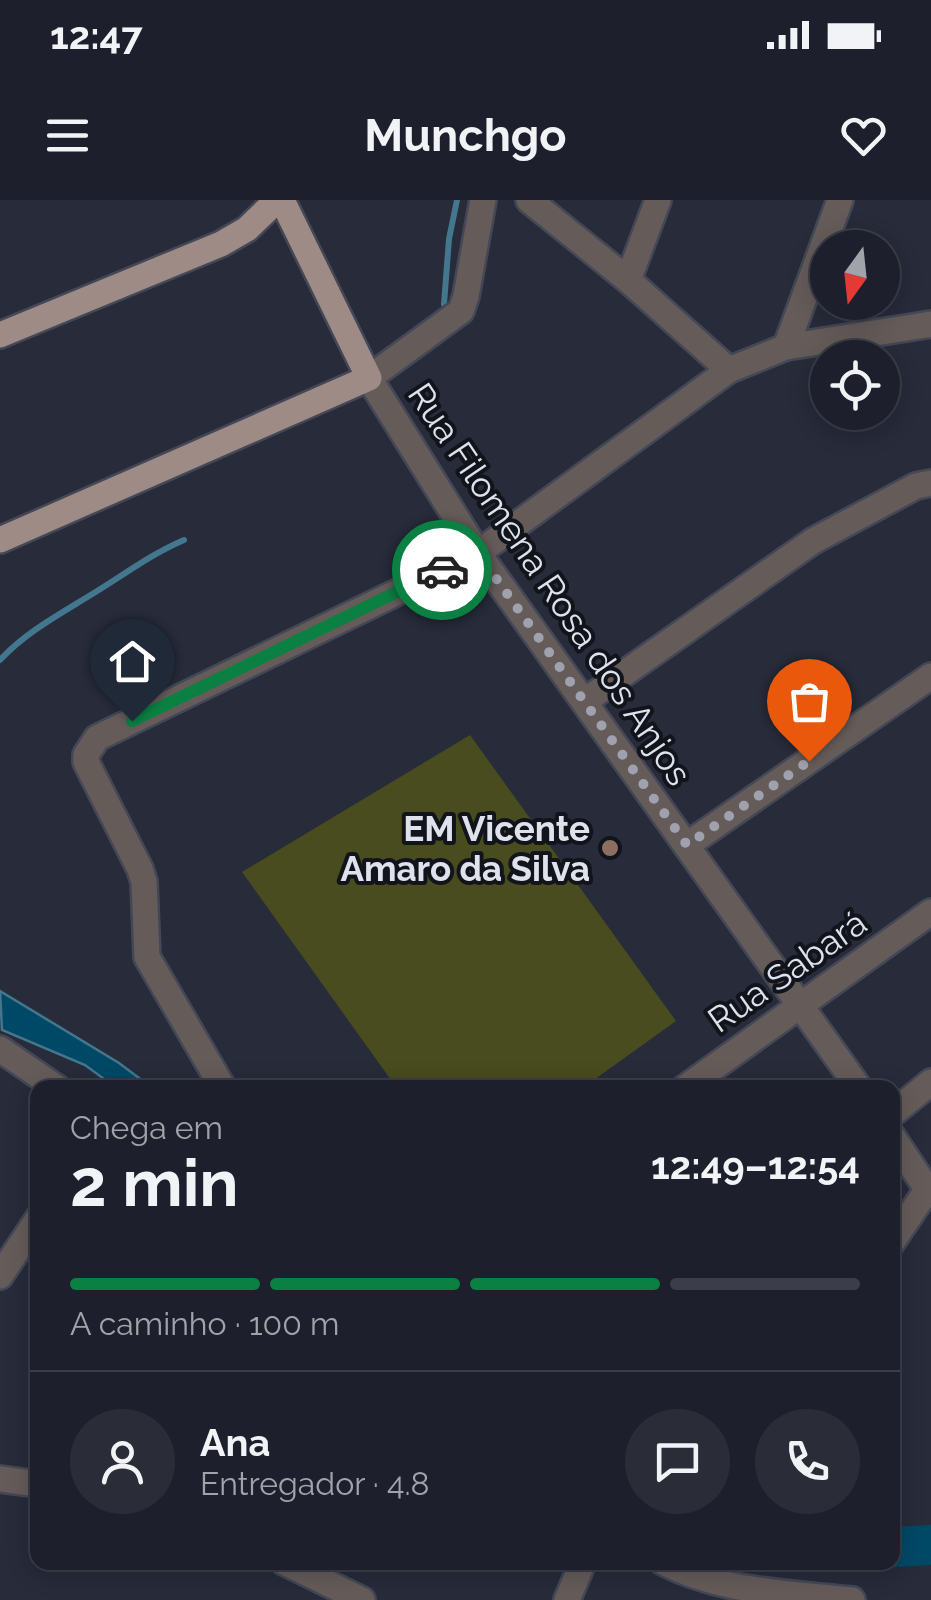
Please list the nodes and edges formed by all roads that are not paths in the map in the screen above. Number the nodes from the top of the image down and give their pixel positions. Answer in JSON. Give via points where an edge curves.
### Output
{"nodes":[{"id":1,"x":280,"y":200,"type":"edge"},
{"id":2,"x":482,"y":200,"type":"edge"},
{"id":3,"x":529,"y":200,"type":"edge"},
{"id":4,"x":658,"y":200,"type":"edge"},
{"id":5,"x":840,"y":200,"type":"edge"},
{"id":6,"x":628,"y":280,"type":"junction"},
{"id":7,"x":931,"y":324,"type":"edge"},
{"id":8,"x":0,"y":336,"type":"edge"},
{"id":9,"x":786,"y":347,"type":"junction"},
{"id":10,"x":729,"y":370,"type":"junction"},
{"id":11,"x":369,"y":378,"type":"junction"},
{"id":12,"x":931,"y":483,"type":"edge"},
{"id":13,"x":0,"y":540,"type":"edge"},
{"id":14,"x":478,"y":553,"type":"junction"},
{"id":15,"x":931,"y":676,"type":"edge"},
{"id":16,"x":585,"y":701,"type":"junction"},
{"id":17,"x":687,"y":845,"type":"junction"},
{"id":18,"x":931,"y":912,"type":"edge"},
{"id":19,"x":798,"y":1005,"type":"junction"},
{"id":20,"x":0,"y":1049,"type":"edge"},
{"id":21,"x":45,"y":1080,"type":"edge"},
{"id":22,"x":218,"y":1080,"type":"edge"},
{"id":23,"x":696,"y":1080,"type":"edge"},
{"id":24,"x":852,"y":1080,"type":"edge"},
{"id":25,"x":931,"y":1082,"type":"edge"},
{"id":26,"x":900,"y":1107,"type":"edge"},
{"id":27,"x":900,"y":1148,"type":"edge"},
{"id":28,"x":929,"y":1192,"type":"edge"},
{"id":29,"x":30,"y":1231,"type":"edge"},
{"id":30,"x":900,"y":1231,"type":"edge"},
{"id":31,"x":0,"y":1276,"type":"edge"},
{"id":32,"x":0,"y":1479,"type":"edge"},
{"id":33,"x":30,"y":1483,"type":"edge"},
{"id":34,"x":300,"y":1570,"type":"edge"},
{"id":35,"x":580,"y":1570,"type":"edge"},
{"id":36,"x":677,"y":1570,"type":"edge"},
{"id":37,"x":686,"y":1575,"type":"junction"},
{"id":38,"x":362,"y":1600,"type":"edge"},
{"id":39,"x":567,"y":1600,"type":"edge"},
{"id":40,"x":678,"y":1600,"type":"edge"},
{"id":41,"x":852,"y":1600,"type":"edge"}],
"edges":[{"from":1,"to":8,"type":"main road","via":[[221,244]]},
{"from":1,"to":11,"type":"main road","name":"Rua Filomena Rosa dos Anjos"},
{"from":2,"to":11,"type":"street","via":[[461,312]]},
{"from":3,"to":6,"type":"street"},
{"from":4,"to":6,"type":"street"},
{"from":5,"to":9,"type":"street"},
{"from":6,"to":10,"type":"street"},
{"from":7,"to":9,"type":"street"},
{"from":9,"to":10,"type":"street"},
{"from":10,"to":14,"type":"street"},
{"from":11,"to":13,"type":"main road"},
{"from":11,"to":14,"type":"street","name":"Rua Filomena Rosa dos Anjos"},
{"from":12,"to":16,"type":"street","via":[[814,541]]},
{"from":14,"to":16,"type":"street","name":"Rua Filomena Rosa dos Anjos"},
{"from":14,"to":22,"type":"street","via":[[97,738],[86,755],[140,869],[148,956]]},
{"from":15,"to":17,"type":"street"},
{"from":16,"to":17,"type":"street","name":"Rua Filomena Rosa dos Anjos"},
{"from":17,"to":19,"type":"street","name":"Rua Filomena Rosa dos Anjos"},
{"from":18,"to":19,"type":"street","name":"Rua Sabará"},
{"from":19,"to":23,"type":"street","name":"Rua Sabará"},
{"from":19,"to":24,"type":"street","name":"Rua Filomena Rosa dos Anjos"},
{"from":20,"to":21,"type":"street"},
{"from":25,"to":26,"type":"street"},
{"from":27,"to":28,"type":"street"},
{"from":28,"to":30,"type":"street"},
{"from":29,"to":31,"type":"street"},
{"from":32,"to":33,"type":"street"},
{"from":34,"to":38,"type":"street"},
{"from":35,"to":39,"type":"street"},
{"from":36,"to":37,"type":"street"},
{"from":37,"to":40,"type":"street"},
{"from":37,"to":41,"type":"street"}]}
